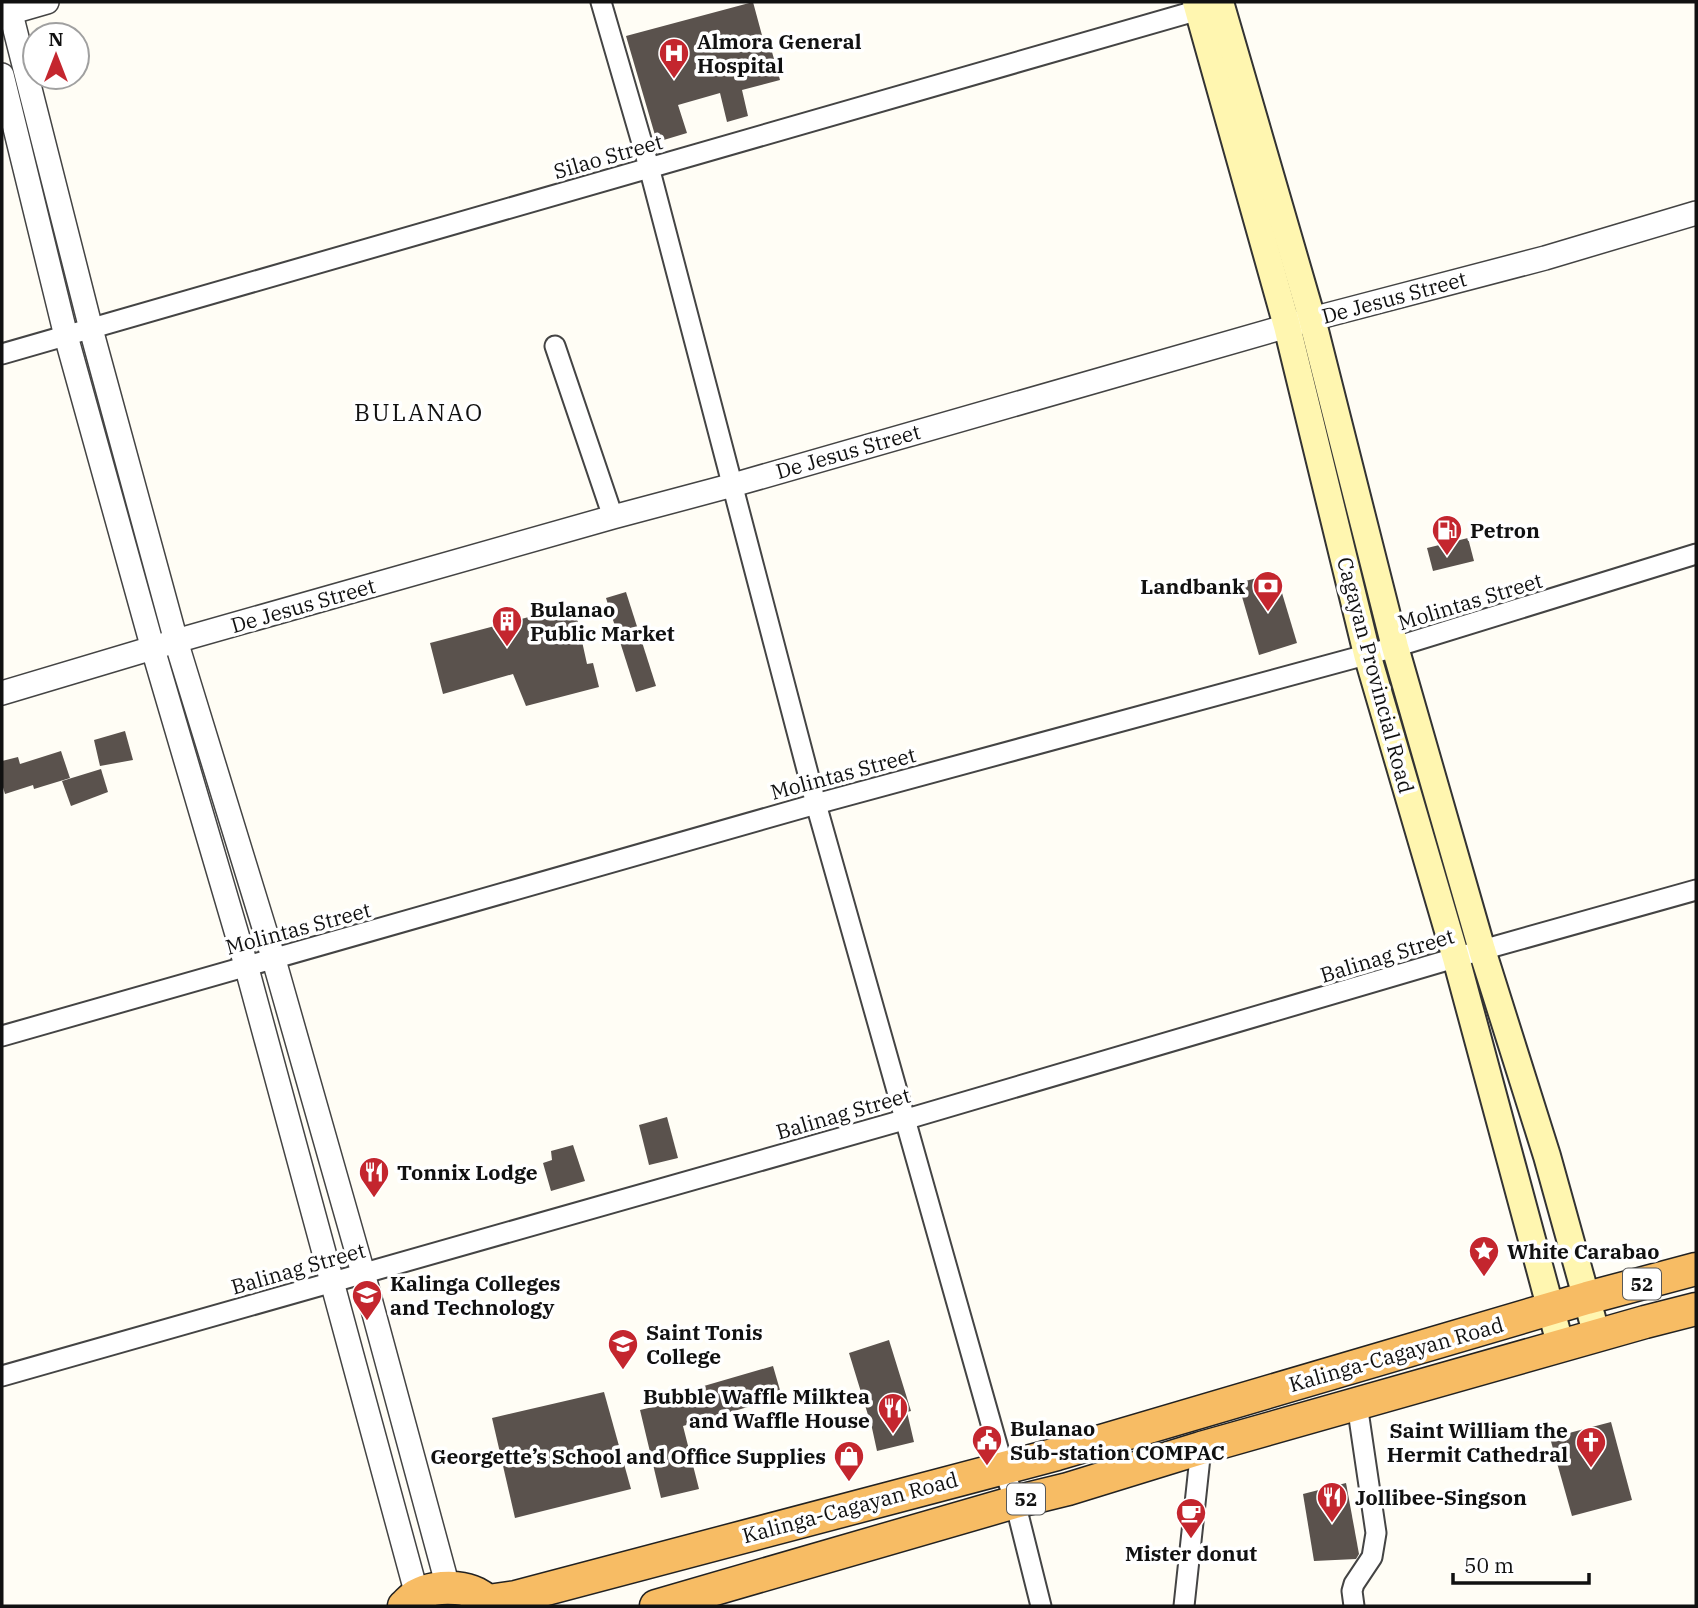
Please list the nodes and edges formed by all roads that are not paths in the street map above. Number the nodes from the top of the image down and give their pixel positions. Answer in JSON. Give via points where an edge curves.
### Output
{"nodes":[{"id":1,"x":47,"y":2,"type":"edge"},
{"id":2,"x":601,"y":2,"type":"edge"},
{"id":3,"x":1212,"y":4,"type":"edge"},
{"id":4,"x":7,"y":10,"type":"edge"},
{"id":5,"x":2,"y":75,"type":"edge"},
{"id":6,"x":649,"y":167,"type":"junction"},
{"id":7,"x":1696,"y":213,"type":"edge"},
{"id":8,"x":1312,"y":318,"type":"junction"},
{"id":9,"x":1287,"y":326,"type":"junction"},
{"id":10,"x":92,"y":329,"type":"junction"},
{"id":11,"x":66,"y":336,"type":"junction"},
{"id":12,"x":555,"y":346,"type":"dead end"},
{"id":13,"x":2,"y":354,"type":"edge"},
{"id":14,"x":733,"y":485,"type":"junction"},
{"id":15,"x":613,"y":517,"type":"junction"},
{"id":16,"x":1696,"y":554,"type":"edge"},
{"id":17,"x":176,"y":641,"type":"junction"},
{"id":18,"x":1395,"y":648,"type":"junction"},
{"id":19,"x":153,"y":649,"type":"junction"},
{"id":20,"x":1367,"y":654,"type":"junction"},
{"id":21,"x":2,"y":694,"type":"edge"},
{"id":22,"x":816,"y":804,"type":"junction"},
{"id":23,"x":1696,"y":890,"type":"edge"},
{"id":24,"x":1482,"y":950,"type":"junction"},
{"id":25,"x":1456,"y":958,"type":"junction"},
{"id":26,"x":274,"y":960,"type":"junction"},
{"id":27,"x":246,"y":965,"type":"junction"},
{"id":28,"x":2,"y":1036,"type":"edge"},
{"id":29,"x":906,"y":1119,"type":"junction"},
{"id":30,"x":1547,"y":1156,"type":"junction"},
{"id":31,"x":1511,"y":1166,"type":"junction"},
{"id":32,"x":1696,"y":1269,"type":"edge"},
{"id":33,"x":363,"y":1273,"type":"junction"},
{"id":34,"x":331,"y":1282,"type":"junction"},
{"id":35,"x":1587,"y":1298,"type":"junction"},
{"id":36,"x":1550,"y":1310,"type":"junction"},
{"id":37,"x":1696,"y":1310,"type":"edge"},
{"id":38,"x":1597,"y":1336,"type":"junction"},
{"id":39,"x":1562,"y":1347,"type":"junction"},
{"id":40,"x":2,"y":1376,"type":"edge"},
{"id":41,"x":1357,"y":1404,"type":"junction"},
{"id":42,"x":1201,"y":1448,"type":"junction"},
{"id":43,"x":1003,"y":1466,"type":"junction"},
{"id":44,"x":1015,"y":1502,"type":"junction"},
{"id":45,"x":448,"y":1587,"type":"junction"},
{"id":46,"x":410,"y":1601,"type":"edge"},
{"id":47,"x":489,"y":1604,"type":"edge"},
{"id":48,"x":656,"y":1606,"type":"edge"},
{"id":49,"x":1041,"y":1606,"type":"edge"},
{"id":50,"x":1184,"y":1606,"type":"edge"},
{"id":51,"x":1354,"y":1606,"type":"edge"}],
"edges":[{"from":1,"to":4,"type":"street"},
{"from":2,"to":6,"type":"street"},
{"from":3,"to":6,"type":"street","name":"Silao Street"},
{"from":3,"to":8,"type":"main road","name":"Cagayan Provincial Road"},
{"from":3,"to":9,"type":"main road","name":"Cagayan Provincial Road"},
{"from":4,"to":10,"type":"street"},
{"from":5,"to":11,"type":"street"},
{"from":6,"to":10,"type":"street","name":"Silao Street"},
{"from":6,"to":14,"type":"street"},
{"from":7,"to":8,"type":"street","name":"De Jesus Street","via":[[1545,258]]},
{"from":8,"to":9,"type":"street","name":"De Jesus Street"},
{"from":8,"to":18,"type":"main road","name":"Cagayan Provincial Road"},
{"from":9,"to":14,"type":"street","name":"De Jesus Street"},
{"from":9,"to":20,"type":"main road","name":"Cagayan Provincial Road"},
{"from":10,"to":11,"type":"street","name":"Silao Street"},
{"from":10,"to":17,"type":"street"},
{"from":11,"to":13,"type":"street","name":"Silao Street"},
{"from":11,"to":19,"type":"street"},
{"from":12,"to":15,"type":"street"},
{"from":14,"to":15,"type":"street","name":"De Jesus Street"},
{"from":14,"to":22,"type":"street"},
{"from":15,"to":17,"type":"street","name":"De Jesus Street"},
{"from":16,"to":18,"type":"street","name":"Molintas Street"},
{"from":17,"to":19,"type":"street","name":"De Jesus Street"},
{"from":17,"to":26,"type":"street"},
{"from":18,"to":20,"type":"street","name":"Molintas Street"},
{"from":18,"to":24,"type":"main road","name":"Cagayan Provincial Road"},
{"from":19,"to":21,"type":"street","name":"De Jesus Street"},
{"from":19,"to":27,"type":"street"},
{"from":20,"to":22,"type":"street","name":"Molintas Street"},
{"from":20,"to":25,"type":"main road","name":"Cagayan Provincial Road"},
{"from":22,"to":26,"type":"street","name":"Molintas Street"},
{"from":22,"to":29,"type":"street"},
{"from":23,"to":24,"type":"street","name":"Balinag Street"},
{"from":24,"to":25,"type":"street","name":"Balinag Street"},
{"from":24,"to":30,"type":"main road","name":"Cagayan Provincial Road"},
{"from":25,"to":29,"type":"street","name":"Balinag Street"},
{"from":25,"to":31,"type":"main road","name":"Cagayan Provincial Road"},
{"from":26,"to":27,"type":"street","name":"Molintas Street"},
{"from":26,"to":33,"type":"street"},
{"from":27,"to":28,"type":"street","name":"Molintas Street"},
{"from":27,"to":34,"type":"street"},
{"from":29,"to":33,"type":"street","name":"Balinag Street"},
{"from":29,"to":43,"type":"street"},
{"from":30,"to":31,"type":"main road"},
{"from":30,"to":35,"type":"main road","name":"Cagayan Provincial Road"},
{"from":31,"to":36,"type":"main road","name":"Cagayan Provincial Road"},
{"from":32,"to":35,"type":"highway","name":"Kalinga-Cagayan Road","number":"52"},
{"from":33,"to":34,"type":"street","name":"Balinag Street"},
{"from":33,"to":45,"type":"street"},
{"from":34,"to":40,"type":"street","name":"Balinag Street"},
{"from":34,"to":46,"type":"street"},
{"from":35,"to":36,"type":"highway","name":"Kalinga-Cagayan Road","number":"52"},
{"from":35,"to":38,"type":"main road","name":"Cagayan Provincial Road"},
{"from":36,"to":39,"type":"main road","name":"Cagayan Provincial Road"},
{"from":36,"to":43,"type":"highway","name":"Kalinga-Cagayan Road","number":"52"},
{"from":37,"to":38,"type":"highway","name":"Kalinga-Cagayan Road","number":"52"},
{"from":38,"to":39,"type":"highway","name":"Kalinga-Cagayan Road","number":"52"},
{"from":39,"to":41,"type":"highway","name":"Kalinga-Cagayan Road","number":"52"},
{"from":41,"to":42,"type":"highway","name":"Kalinga-Cagayan Road","number":"52"},
{"from":41,"to":51,"type":"street","via":[[1376,1533],[1372,1556],[1354,1584]]},
{"from":42,"to":44,"type":"highway","name":"Kalinga-Cagayan Road","number":"52"},
{"from":42,"to":50,"type":"street"},
{"from":43,"to":44,"type":"street"},
{"from":43,"to":47,"type":"highway","name":"Kalinga-Cagayan Road","number":"52"},
{"from":44,"to":48,"type":"highway","name":"Kalinga-Cagayan Road","number":"52"},
{"from":44,"to":49,"type":"street"},
{"from":45,"to":46,"type":"highway"},
{"from":45,"to":47,"type":"highway","number":"52","via":[[471,1592]]}]}
